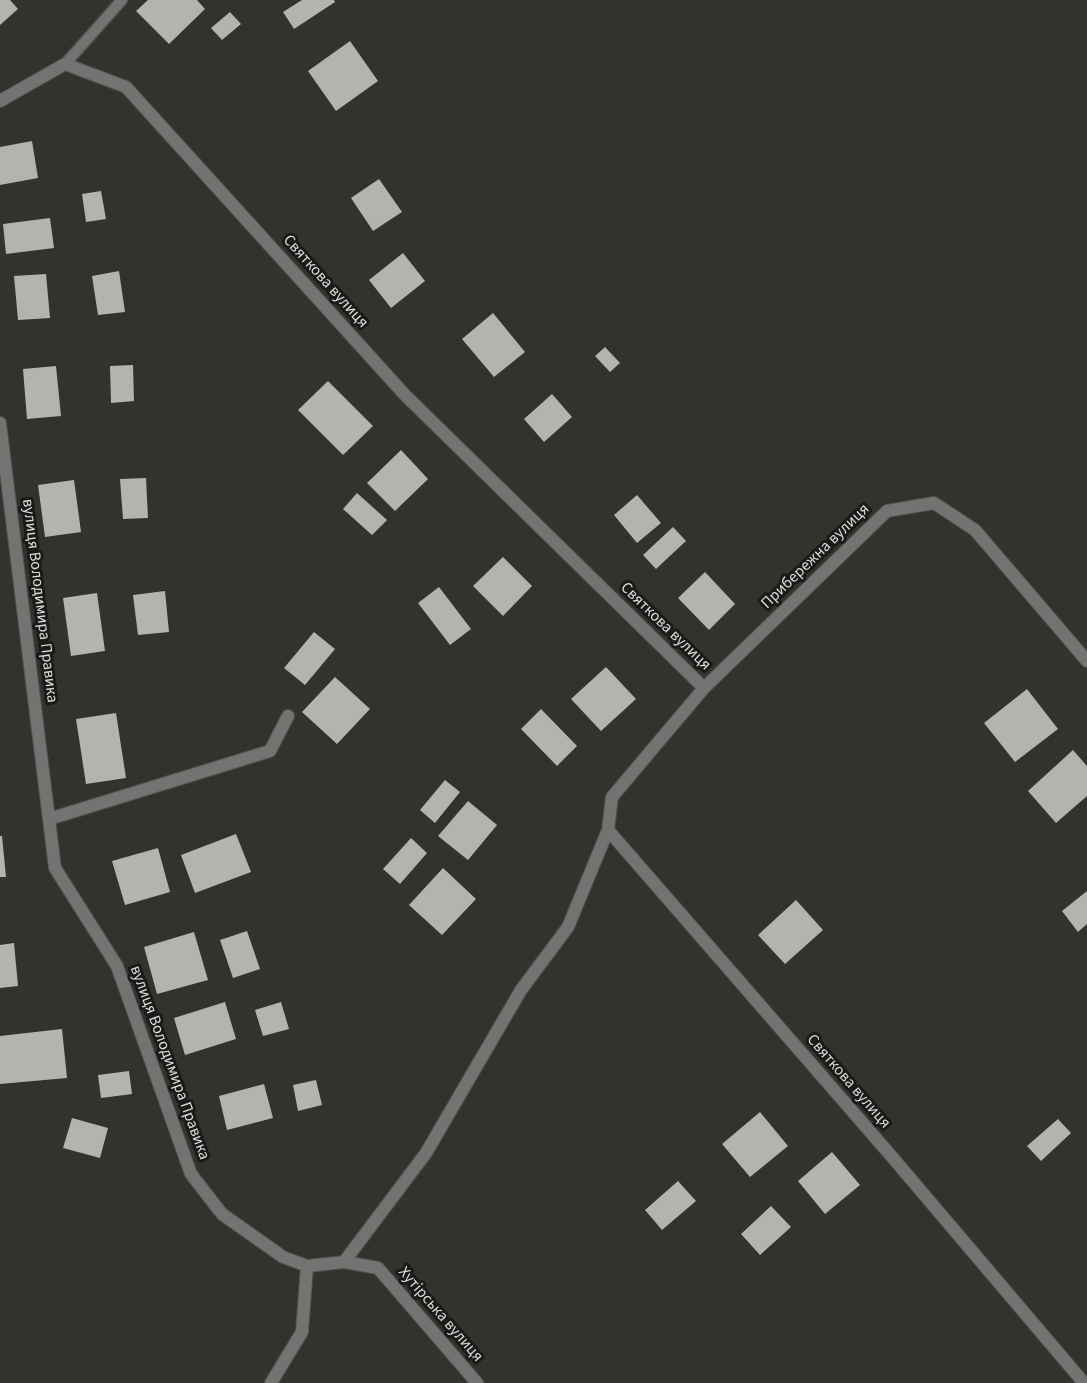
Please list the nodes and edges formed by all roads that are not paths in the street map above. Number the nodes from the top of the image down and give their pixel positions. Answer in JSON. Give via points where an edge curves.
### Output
{"nodes":[{"id":1,"x":122,"y":0,"type":"edge"},
{"id":2,"x":64,"y":64,"type":"junction"},
{"id":3,"x":0,"y":101,"type":"edge"},
{"id":4,"x":0,"y":423,"type":"edge"},
{"id":5,"x":1087,"y":661,"type":"edge"},
{"id":6,"x":704,"y":688,"type":"junction"},
{"id":7,"x":288,"y":716,"type":"dead end"},
{"id":8,"x":49,"y":819,"type":"junction"},
{"id":9,"x":608,"y":830,"type":"junction"},
{"id":10,"x":344,"y":1262,"type":"junction"},
{"id":11,"x":307,"y":1266,"type":"junction"},
{"id":12,"x":271,"y":1383,"type":"edge"},
{"id":13,"x":477,"y":1383,"type":"edge"},
{"id":14,"x":1084,"y":1383,"type":"edge"}],
"edges":[{"from":1,"to":2,"type":"lane"},
{"from":2,"to":3,"type":"street"},
{"from":2,"to":6,"type":"street","name":"Святкова вулиця","via":[[126,87],[405,395]]},
{"from":4,"to":8,"type":"street","name":"вулиця Володимира Правика"},
{"from":5,"to":6,"type":"street","name":"Прибережна вулиця","via":[[975,530],[934,503],[887,511]]},
{"from":6,"to":9,"type":"street","name":"Святкова вулиця","via":[[612,797]]},
{"from":7,"to":8,"type":"street","via":[[270,751]]},
{"from":8,"to":11,"type":"street","name":"вулиця Володимира Правика","via":[[55,868],[117,966],[191,1174],[222,1214],[283,1257]]},
{"from":9,"to":10,"type":"street","via":[[568,927],[521,990],[426,1153]]},
{"from":9,"to":14,"type":"street","name":"Святкова вулиця"},
{"from":10,"to":11,"type":"street","name":"Хутірська вулиця"},
{"from":10,"to":13,"type":"street","name":"Хутірська вулиця","via":[[378,1268]]},
{"from":11,"to":12,"type":"street","via":[[303,1332]]}]}
